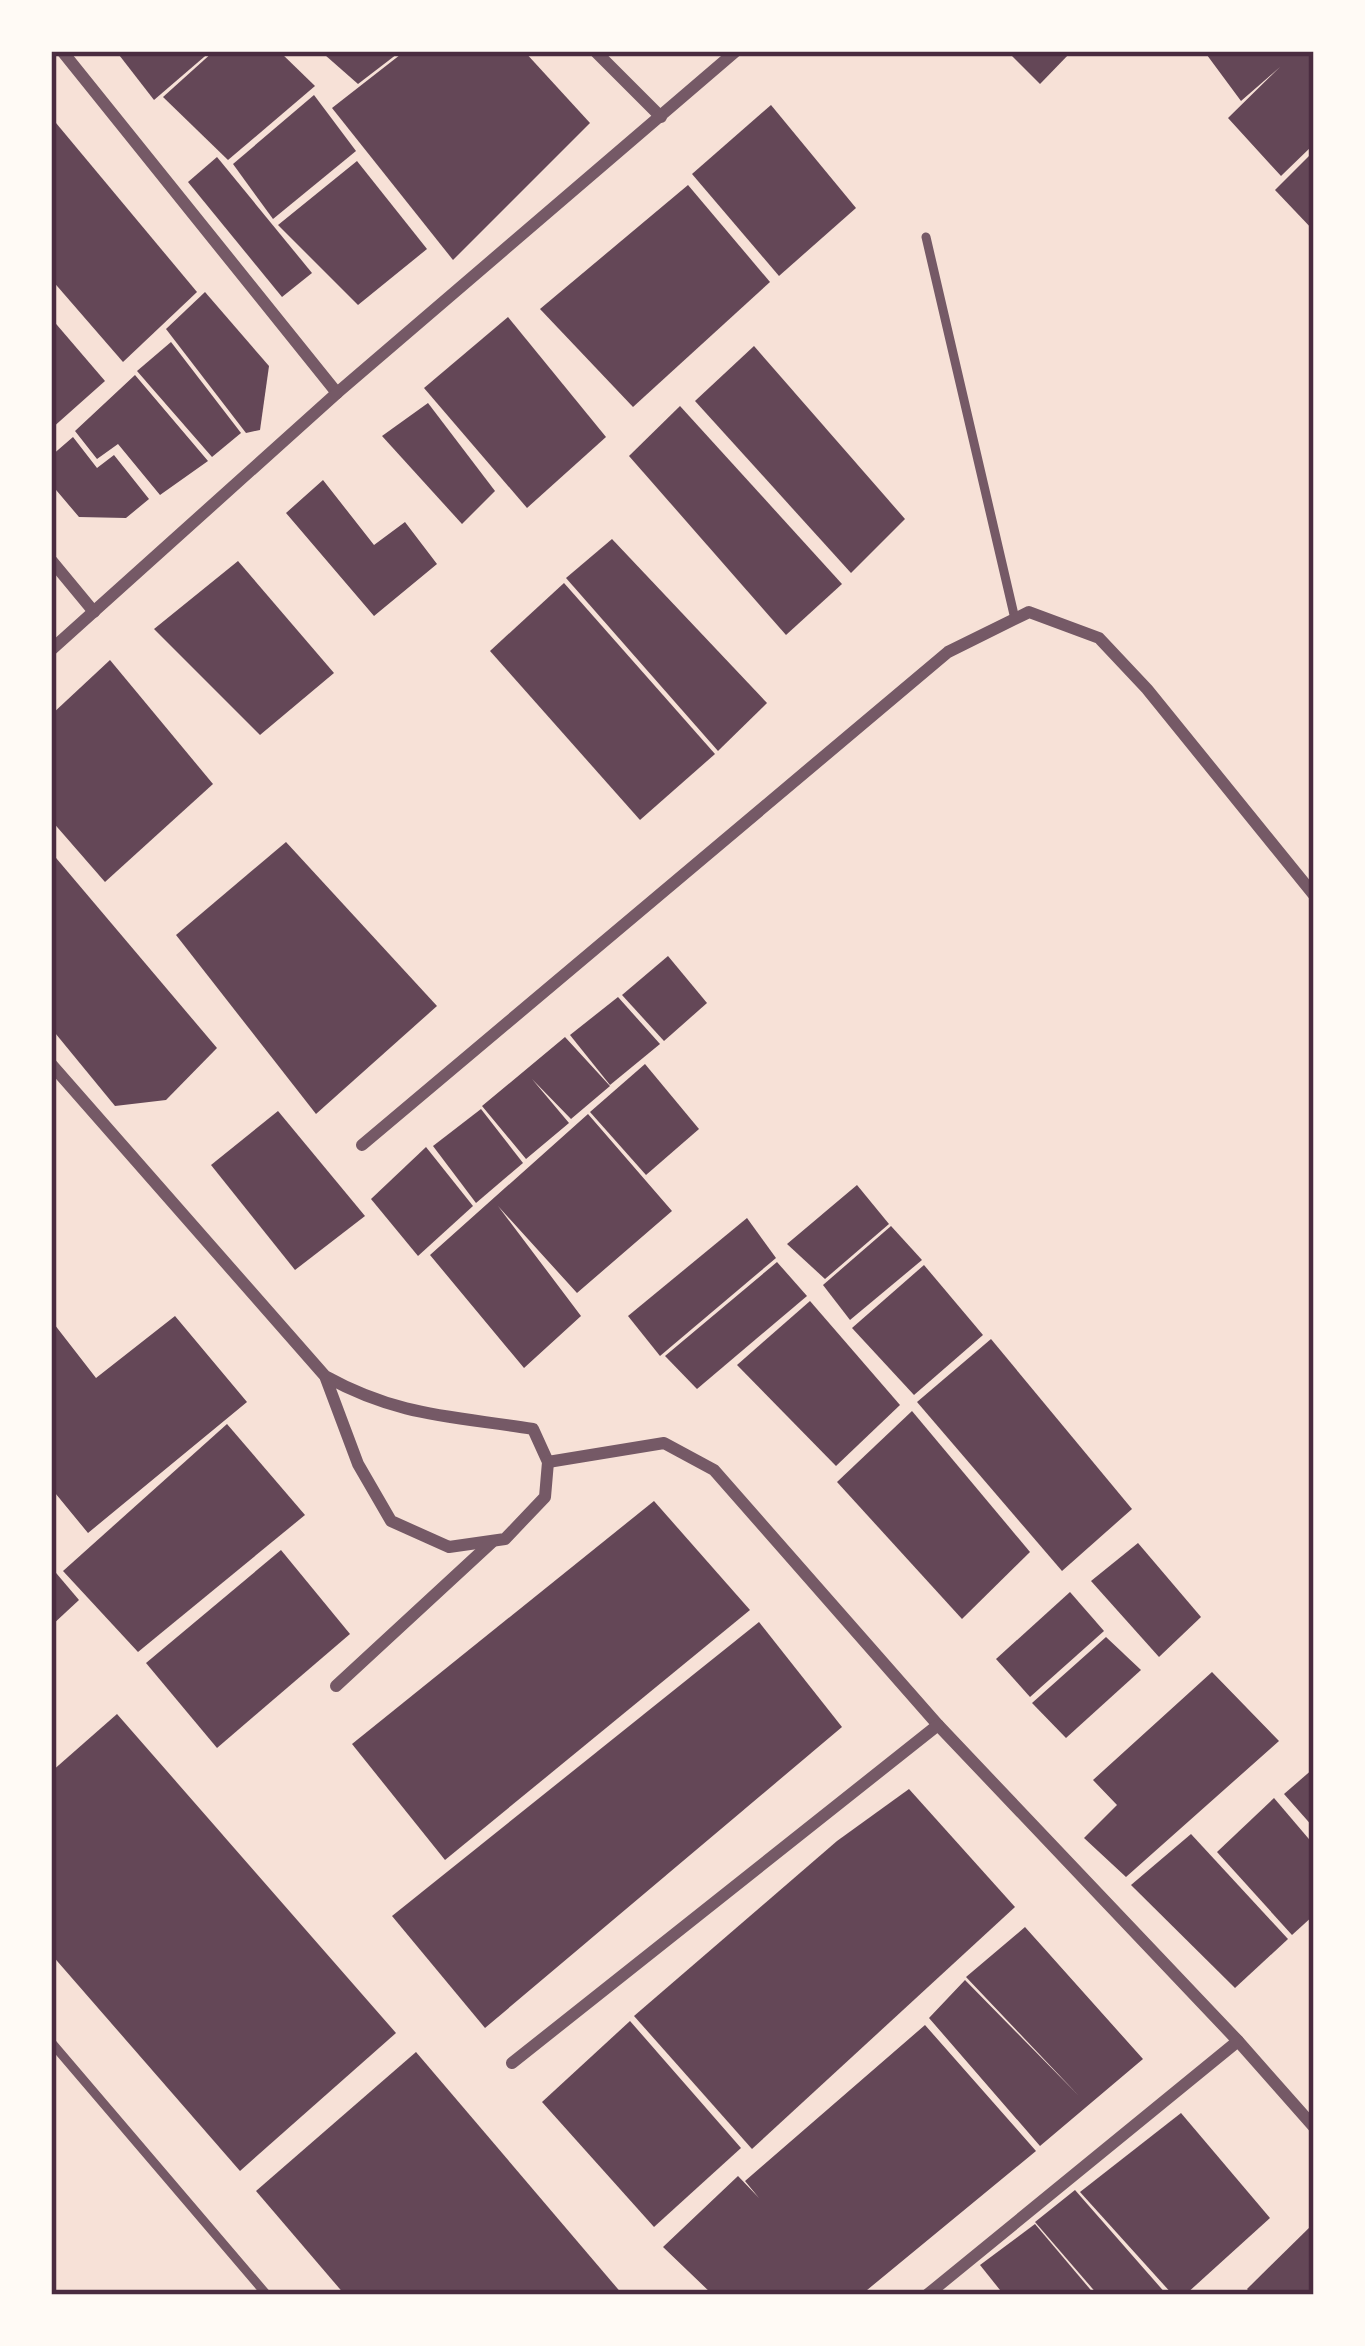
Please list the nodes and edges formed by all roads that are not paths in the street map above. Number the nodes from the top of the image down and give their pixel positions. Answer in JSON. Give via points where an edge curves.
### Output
{"nodes":[{"id":1,"x":62,"y":51,"type":"edge"},
{"id":2,"x":595,"y":51,"type":"edge"},
{"id":3,"x":736,"y":51,"type":"edge"},
{"id":4,"x":661,"y":117,"type":"junction"},
{"id":5,"x":926,"y":237,"type":"dead end"},
{"id":6,"x":337,"y":393,"type":"junction"},
{"id":7,"x":51,"y":560,"type":"edge"},
{"id":8,"x":94,"y":612,"type":"junction"},
{"id":9,"x":1015,"y":619,"type":"junction"},
{"id":10,"x":51,"y":650,"type":"edge"},
{"id":11,"x":1314,"y":895,"type":"edge"},
{"id":12,"x":51,"y":1064,"type":"edge"},
{"id":13,"x":362,"y":1145,"type":"dead end"},
{"id":14,"x":325,"y":1376,"type":"junction"},
{"id":15,"x":548,"y":1462,"type":"junction"},
{"id":16,"x":493,"y":1541,"type":"junction"},
{"id":17,"x":336,"y":1686,"type":"dead end"},
{"id":18,"x":938,"y":1725,"type":"junction"},
{"id":19,"x":1238,"y":2041,"type":"junction"},
{"id":20,"x":51,"y":2042,"type":"edge"},
{"id":21,"x":512,"y":2063,"type":"dead end"},
{"id":22,"x":1314,"y":2127,"type":"edge"},
{"id":23,"x":266,"y":2295,"type":"edge"},
{"id":24,"x":927,"y":2295,"type":"edge"}],
"edges":[{"from":1,"to":6,"type":"street"},
{"from":2,"to":4,"type":"street"},
{"from":3,"to":4,"type":"street"},
{"from":4,"to":6,"type":"street"},
{"from":5,"to":9,"type":"lane"},
{"from":6,"to":8,"type":"street"},
{"from":7,"to":8,"type":"street"},
{"from":8,"to":10,"type":"street"},
{"from":9,"to":11,"type":"street","via":[[1029,612],[1099,638]]},
{"from":9,"to":13,"type":"street","via":[[948,652]]},
{"from":12,"to":14,"type":"street"},
{"from":14,"to":15,"type":"street","via":[[409,1412],[533,1429]]},
{"from":14,"to":16,"type":"street","via":[[358,1464],[391,1521],[449,1547]]},
{"from":15,"to":16,"type":"street","via":[[545,1497],[505,1539]]},
{"from":15,"to":18,"type":"street","via":[[664,1443],[714,1470]]},
{"from":16,"to":17,"type":"street"},
{"from":18,"to":19,"type":"street"},
{"from":18,"to":21,"type":"street"},
{"from":19,"to":22,"type":"street"},
{"from":19,"to":24,"type":"street"},
{"from":20,"to":23,"type":"lane"}]}
